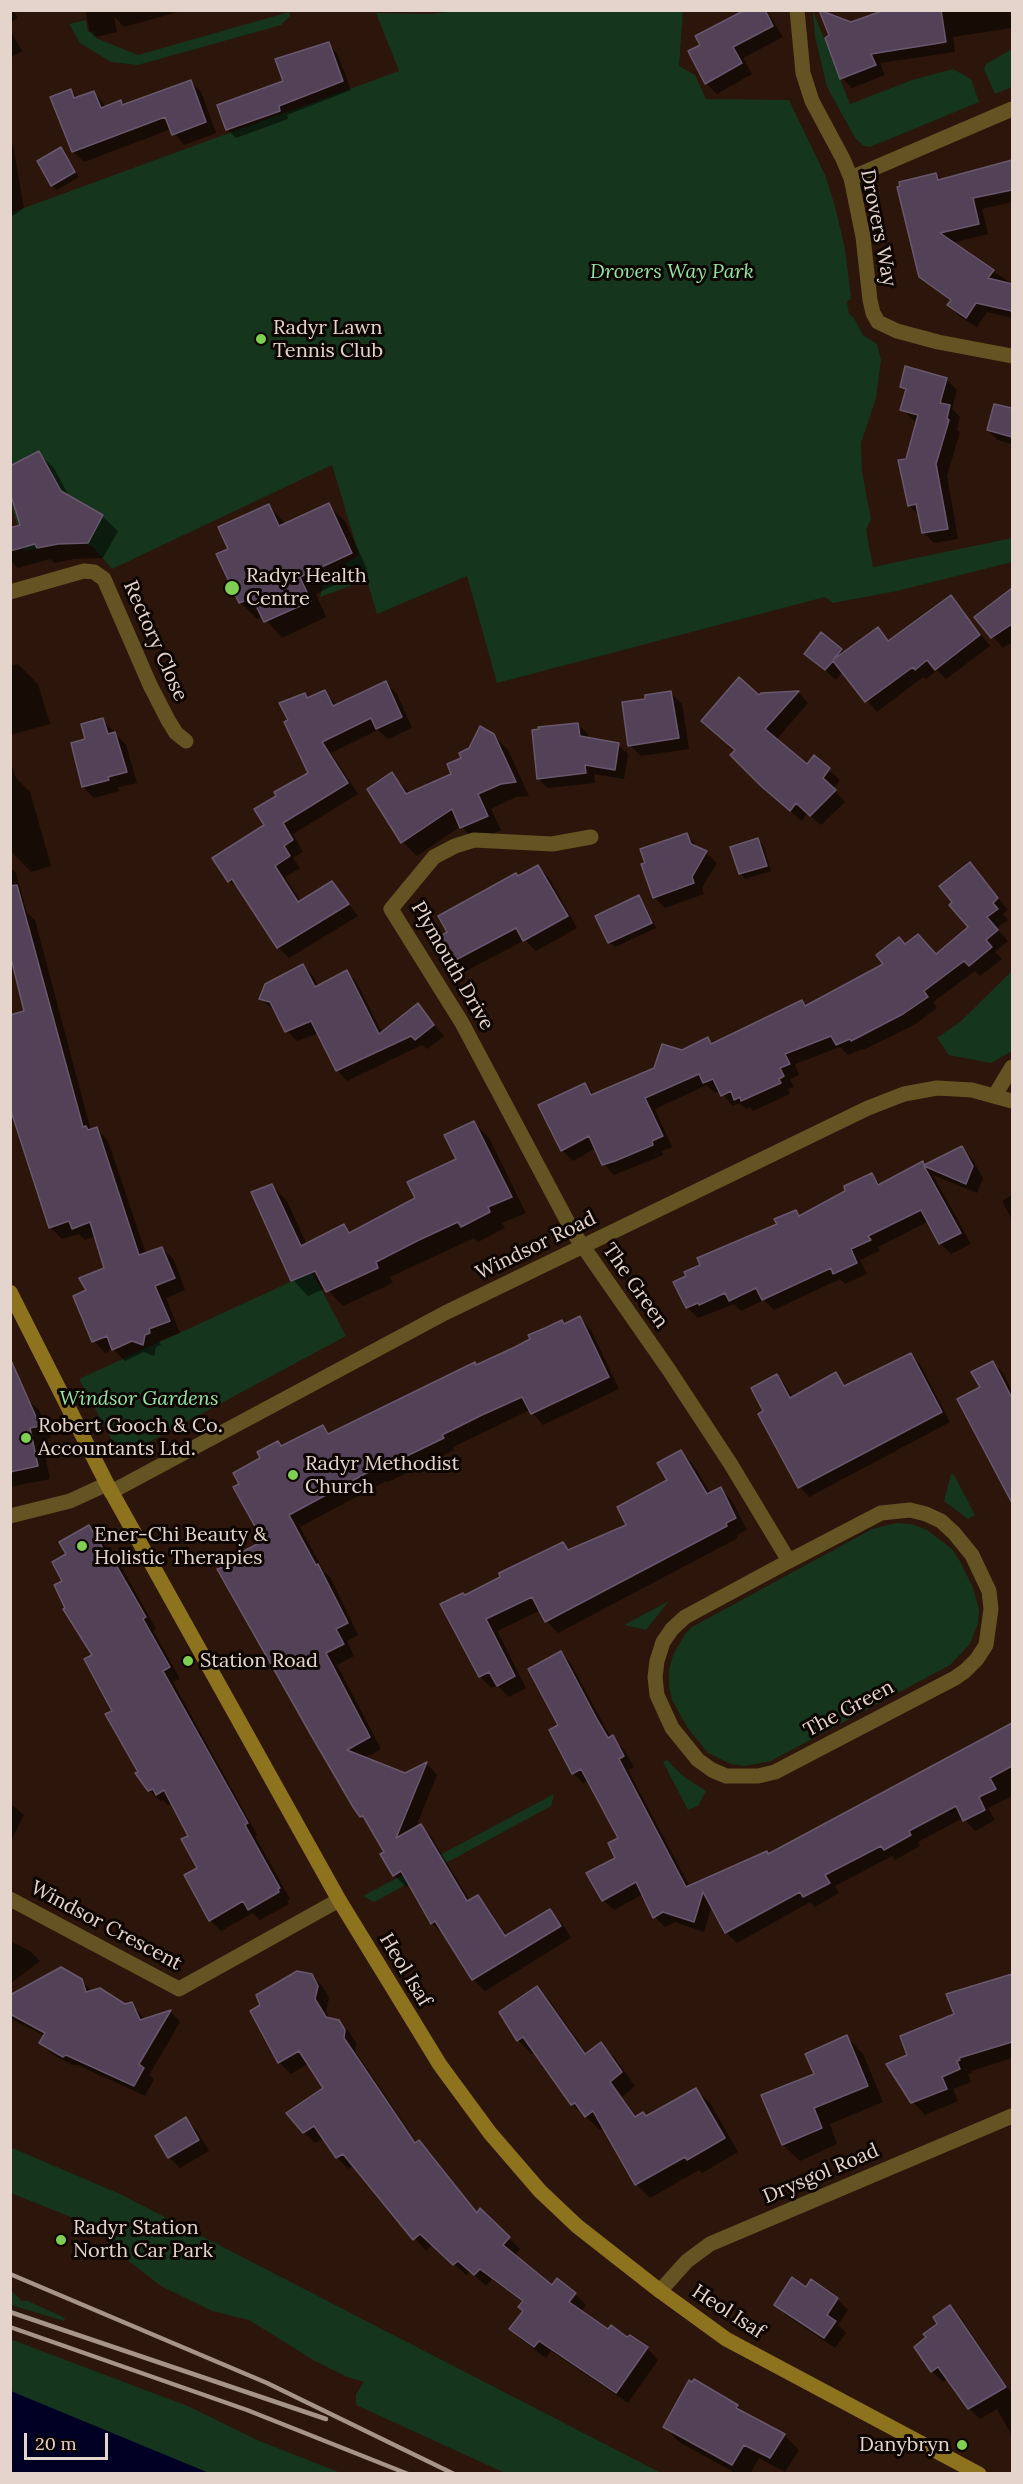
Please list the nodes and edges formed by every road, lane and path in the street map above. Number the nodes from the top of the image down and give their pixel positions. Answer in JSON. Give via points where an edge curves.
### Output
{"nodes":[{"id":1,"x":797,"y":10,"type":"edge"},
{"id":2,"x":1012,"y":109,"type":"edge"},
{"id":3,"x":850,"y":178,"type":"junction"},
{"id":4,"x":1012,"y":356,"type":"edge"},
{"id":5,"x":10,"y":592,"type":"edge"},
{"id":6,"x":186,"y":741,"type":"dead end"},
{"id":7,"x":591,"y":837,"type":"dead end"},
{"id":8,"x":1012,"y":1067,"type":"edge"},
{"id":9,"x":995,"y":1095,"type":"junction"},
{"id":10,"x":1012,"y":1101,"type":"edge"},
{"id":11,"x":582,"y":1247,"type":"junction"},
{"id":12,"x":10,"y":1292,"type":"edge"},
{"id":13,"x":109,"y":1488,"type":"junction"},
{"id":14,"x":10,"y":1516,"type":"edge"},
{"id":15,"x":789,"y":1561,"type":"junction"},
{"id":16,"x":10,"y":1899,"type":"edge"},
{"id":17,"x":339,"y":1899,"type":"junction"},
{"id":18,"x":1012,"y":2116,"type":"edge"},
{"id":19,"x":660,"y":2291,"type":"junction"},
{"id":20,"x":979,"y":2474,"type":"edge"}],
"edges":[{"from":1,"to":3,"type":"street","name":"Drovers Way","via":[[803,73]]},
{"from":2,"to":3,"type":"street"},
{"from":3,"to":4,"type":"street","name":"Drovers Way","via":[[863,237],[870,300],[878,322],[938,342]]},
{"from":5,"to":6,"type":"street","name":"Rectory Close","via":[[84,571],[104,579],[150,685],[176,733]]},
{"from":7,"to":11,"type":"street","name":"Plymouth Drive","via":[[552,844],[474,840],[455,846],[434,857],[391,909],[462,1023]]},
{"from":8,"to":9,"type":"street"},
{"from":9,"to":10,"type":"street","name":"Windsor Road"},
{"from":9,"to":11,"type":"street","name":"Windsor Road","via":[[937,1088],[896,1097]]},
{"from":11,"to":13,"type":"street","name":"Windsor Road","via":[[445,1313]]},
{"from":11,"to":15,"type":"street","name":"The Green","via":[[675,1379]]},
{"from":12,"to":13,"type":"main road","name":"Heol Isaf"},
{"from":13,"to":14,"type":"street"},
{"from":13,"to":17,"type":"main road","name":"Heol Isaf"},
{"from":15,"to":15,"type":"street","name":"The Green","via":[[881,1513],[910,1510],[926,1514],[954,1533],[972,1555],[989,1591],[986,1645],[965,1671],[774,1772],[726,1776],[698,1760],[672,1728],[657,1695],[657,1661],[663,1642],[685,1617]]},
{"from":16,"to":17,"type":"street","name":"Windsor Crescent","via":[[179,1989]]},
{"from":17,"to":19,"type":"main road","name":"Heol Isaf","via":[[440,2065],[490,2133],[540,2191],[577,2226]]},
{"from":18,"to":19,"type":"street","name":"Drysgol Road","via":[[710,2244],[687,2261]]},
{"from":19,"to":20,"type":"main road","name":"Heol Isaf","via":[[726,2338]]}]}
